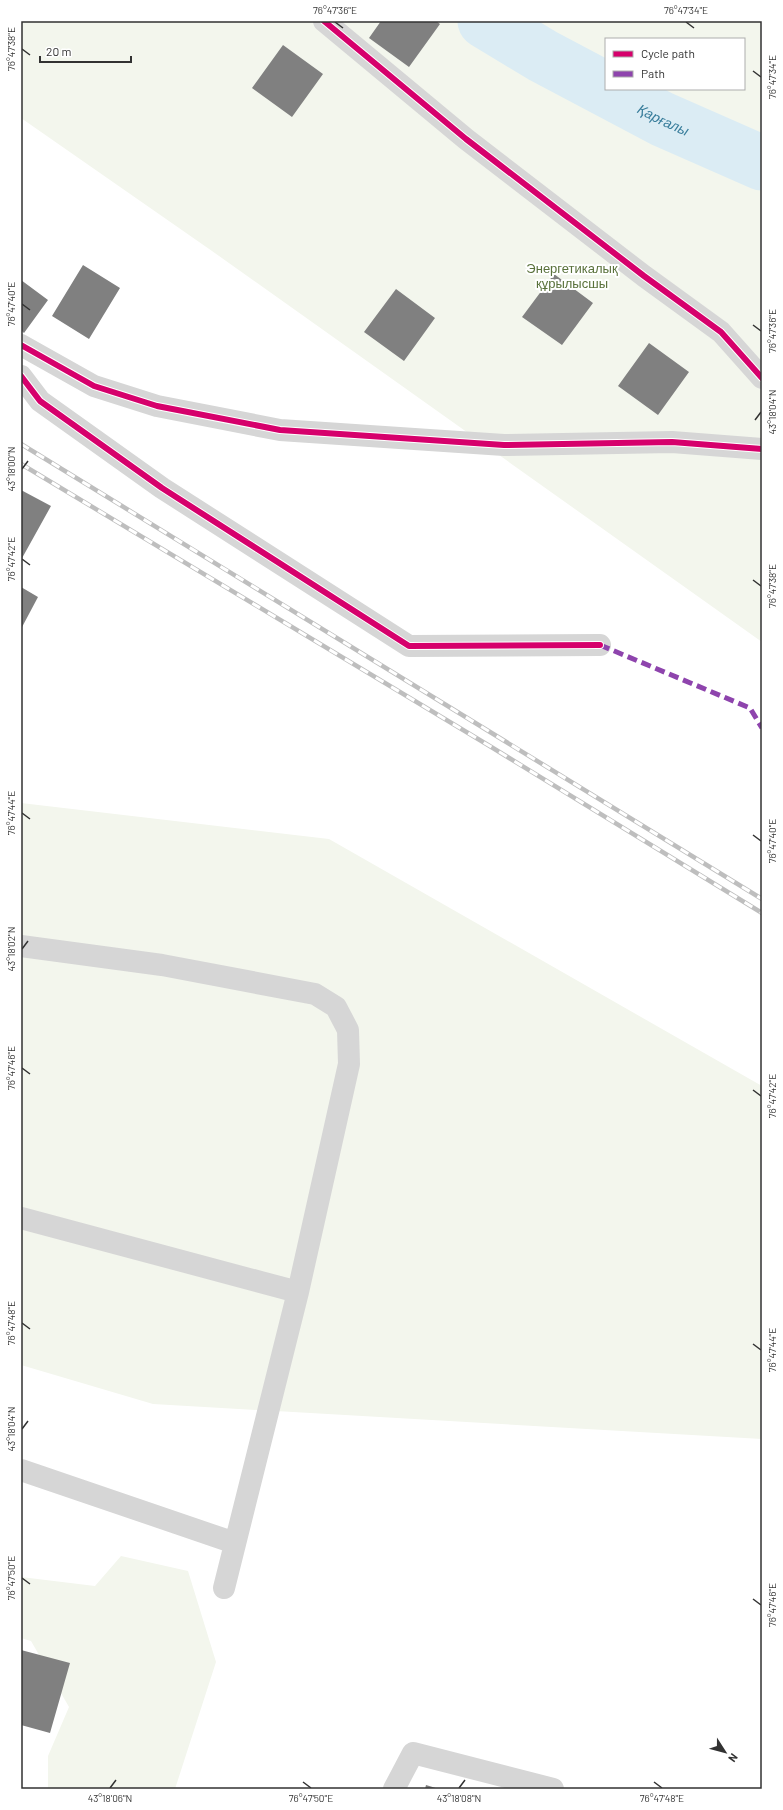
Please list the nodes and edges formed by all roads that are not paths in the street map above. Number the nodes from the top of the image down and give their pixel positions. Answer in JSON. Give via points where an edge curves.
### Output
{"nodes":[{"id":1,"x":324,"y":21,"type":"edge"},
{"id":2,"x":21,"y":345,"type":"edge"},
{"id":3,"x":21,"y":376,"type":"edge"},
{"id":4,"x":762,"y":378,"type":"edge"},
{"id":5,"x":762,"y":449,"type":"edge"},
{"id":6,"x":600,"y":645,"type":"dead end"},
{"id":7,"x":21,"y":946,"type":"edge"},
{"id":8,"x":21,"y":1218,"type":"edge"},
{"id":9,"x":298,"y":1292,"type":"junction"},
{"id":10,"x":21,"y":1470,"type":"edge"},
{"id":11,"x":236,"y":1543,"type":"junction"},
{"id":12,"x":224,"y":1588,"type":"dead end"},
{"id":13,"x":394,"y":1789,"type":"edge"},
{"id":14,"x":553,"y":1789,"type":"edge"}],
"edges":[{"from":1,"to":4,"type":"street","via":[[466,139],[720,332]]},
{"from":2,"to":5,"type":"street","via":[[94,386],[157,406],[280,430],[504,445],[672,442]]},
{"from":3,"to":6,"type":"street","via":[[40,401],[162,488],[409,646]]},
{"from":7,"to":9,"type":"street","via":[[162,965],[315,994],[336,1007],[348,1030],[349,1064]]},
{"from":8,"to":9,"type":"street"},
{"from":9,"to":11,"type":"street"},
{"from":10,"to":11,"type":"street"},
{"from":11,"to":12,"type":"street"},
{"from":13,"to":14,"type":"street","via":[[413,1753]]}]}
